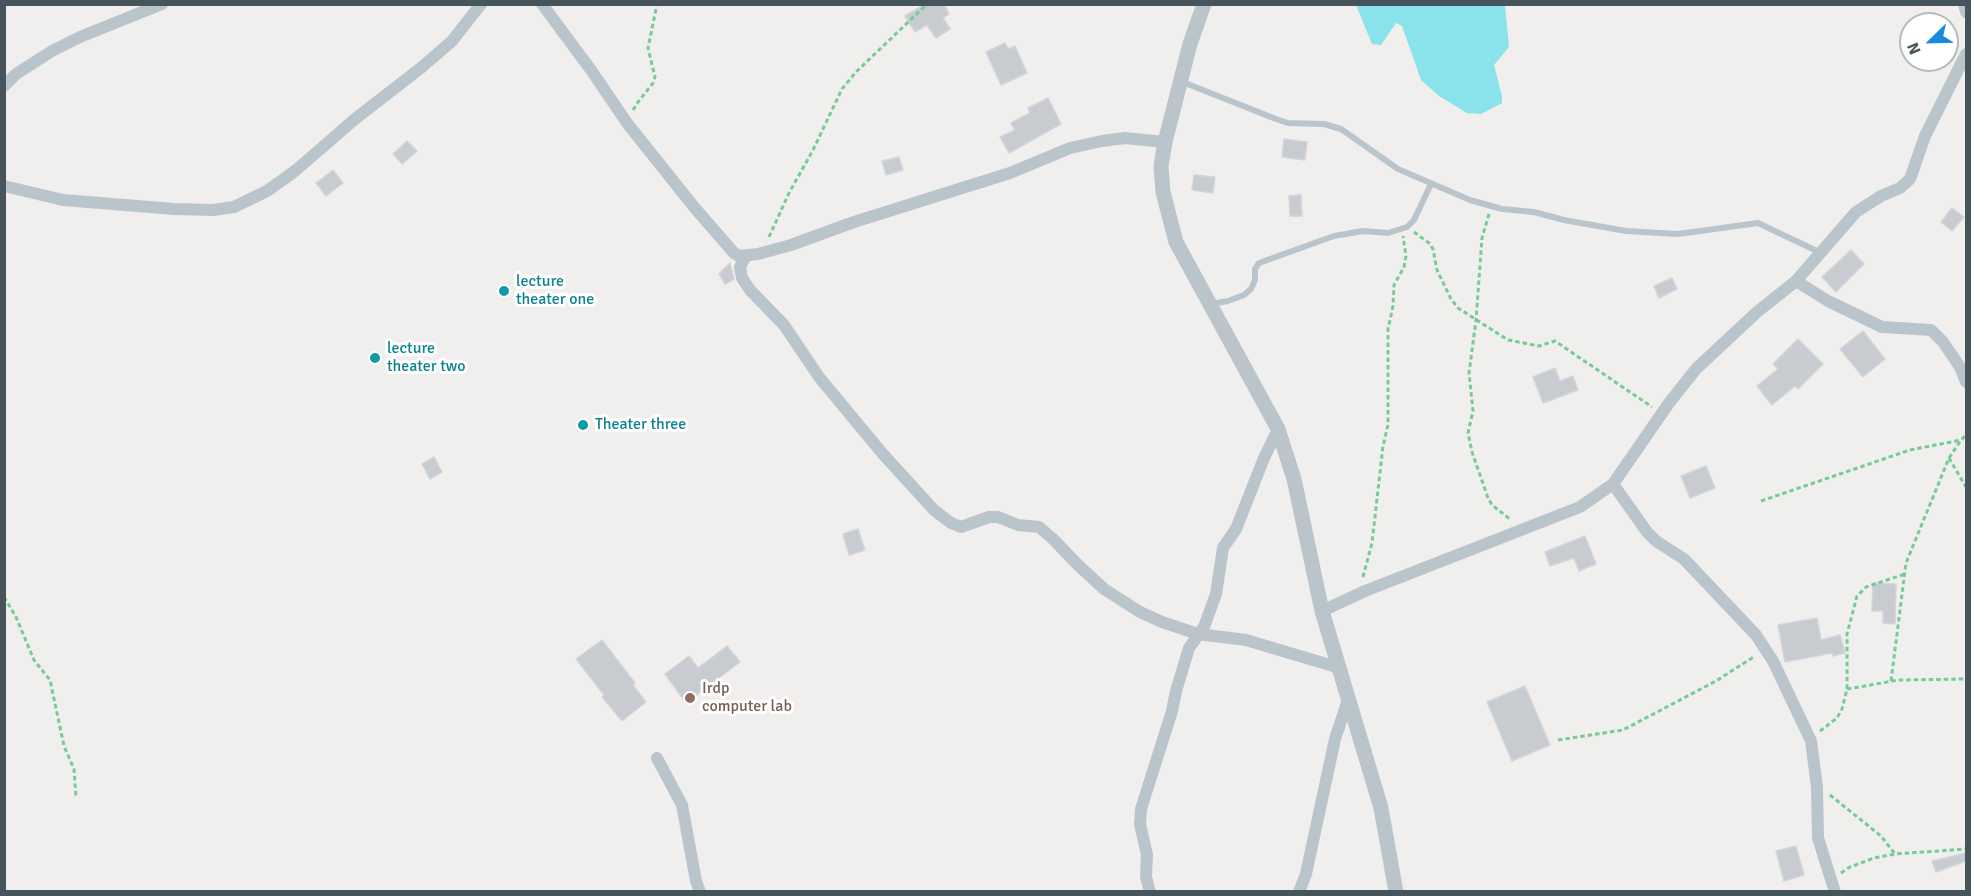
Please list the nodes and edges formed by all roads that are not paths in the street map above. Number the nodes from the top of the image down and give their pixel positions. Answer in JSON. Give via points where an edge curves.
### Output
{"nodes":[{"id":1,"x":162,"y":4,"type":"edge"},
{"id":2,"x":481,"y":4,"type":"edge"},
{"id":3,"x":542,"y":4,"type":"edge"},
{"id":4,"x":1964,"y":4,"type":"edge"},
{"id":5,"x":1203,"y":5,"type":"edge"},
{"id":6,"x":1966,"y":11,"type":"edge"},
{"id":7,"x":1966,"y":58,"type":"edge"},
{"id":8,"x":1180,"y":81,"type":"junction"},
{"id":9,"x":4,"y":86,"type":"edge"},
{"id":10,"x":1166,"y":142,"type":"junction"},
{"id":11,"x":1431,"y":183,"type":"junction"},
{"id":12,"x":4,"y":186,"type":"edge"},
{"id":13,"x":1820,"y":252,"type":"junction"},
{"id":14,"x":745,"y":257,"type":"junction"},
{"id":15,"x":1796,"y":280,"type":"junction"},
{"id":16,"x":1211,"y":304,"type":"junction"},
{"id":17,"x":1966,"y":381,"type":"edge"},
{"id":18,"x":1278,"y":429,"type":"junction"},
{"id":19,"x":1612,"y":484,"type":"junction"},
{"id":20,"x":1322,"y":611,"type":"junction"},
{"id":21,"x":1198,"y":634,"type":"junction"},
{"id":22,"x":1340,"y":668,"type":"junction"},
{"id":23,"x":1348,"y":700,"type":"junction"},
{"id":24,"x":657,"y":758,"type":"dead end"},
{"id":25,"x":1832,"y":888,"type":"edge"},
{"id":26,"x":700,"y":891,"type":"edge"},
{"id":27,"x":1150,"y":891,"type":"edge"},
{"id":28,"x":1299,"y":891,"type":"edge"},
{"id":29,"x":1396,"y":891,"type":"edge"}],
"edges":[{"from":1,"to":9,"type":"street","via":[[52,51]]},
{"from":2,"to":12,"type":"street","via":[[452,41],[422,67],[295,171],[234,207],[174,209],[74,201]]},
{"from":3,"to":14,"type":"street","via":[[627,123],[694,207],[734,253]]},
{"from":4,"to":6,"type":"street"},
{"from":5,"to":8,"type":"street"},
{"from":7,"to":13,"type":"street","via":[[1925,136],[1910,179],[1856,212]]},
{"from":8,"to":10,"type":"street"},
{"from":8,"to":11,"type":"lane","via":[[1276,119],[1341,129],[1398,169]]},
{"from":10,"to":14,"type":"street","via":[[1125,138],[1070,148],[1010,173]]},
{"from":10,"to":16,"type":"street","via":[[1161,166],[1163,192],[1176,242]]},
{"from":11,"to":13,"type":"lane","via":[[1502,209],[1637,232],[1678,234],[1758,223]]},
{"from":11,"to":16,"type":"lane","via":[[1414,220],[1402,229],[1341,235],[1259,263],[1251,289],[1244,295]]},
{"from":13,"to":15,"type":"street"},
{"from":14,"to":21,"type":"street","via":[[740,267],[750,290],[784,324],[826,385],[934,510],[961,527],[989,517],[1039,527],[1120,600],[1162,622]]},
{"from":15,"to":17,"type":"street","via":[[1828,301],[1882,327],[1931,330],[1943,342]]},
{"from":15,"to":19,"type":"street","via":[[1696,369]]},
{"from":16,"to":18,"type":"street"},
{"from":18,"to":20,"type":"street","via":[[1294,478]]},
{"from":18,"to":21,"type":"street","via":[[1236,529],[1223,548],[1216,594]]},
{"from":19,"to":20,"type":"street","via":[[1580,507]]},
{"from":19,"to":25,"type":"street","via":[[1647,532],[1684,559],[1766,648],[1810,741],[1818,838]]},
{"from":20,"to":22,"type":"street"},
{"from":21,"to":22,"type":"street","via":[[1246,639]]},
{"from":21,"to":27,"type":"street","via":[[1189,648],[1141,809]]},
{"from":22,"to":23,"type":"street"},
{"from":23,"to":28,"type":"street"},
{"from":23,"to":29,"type":"street","via":[[1381,808]]},
{"from":24,"to":26,"type":"street","via":[[682,805]]}]}
